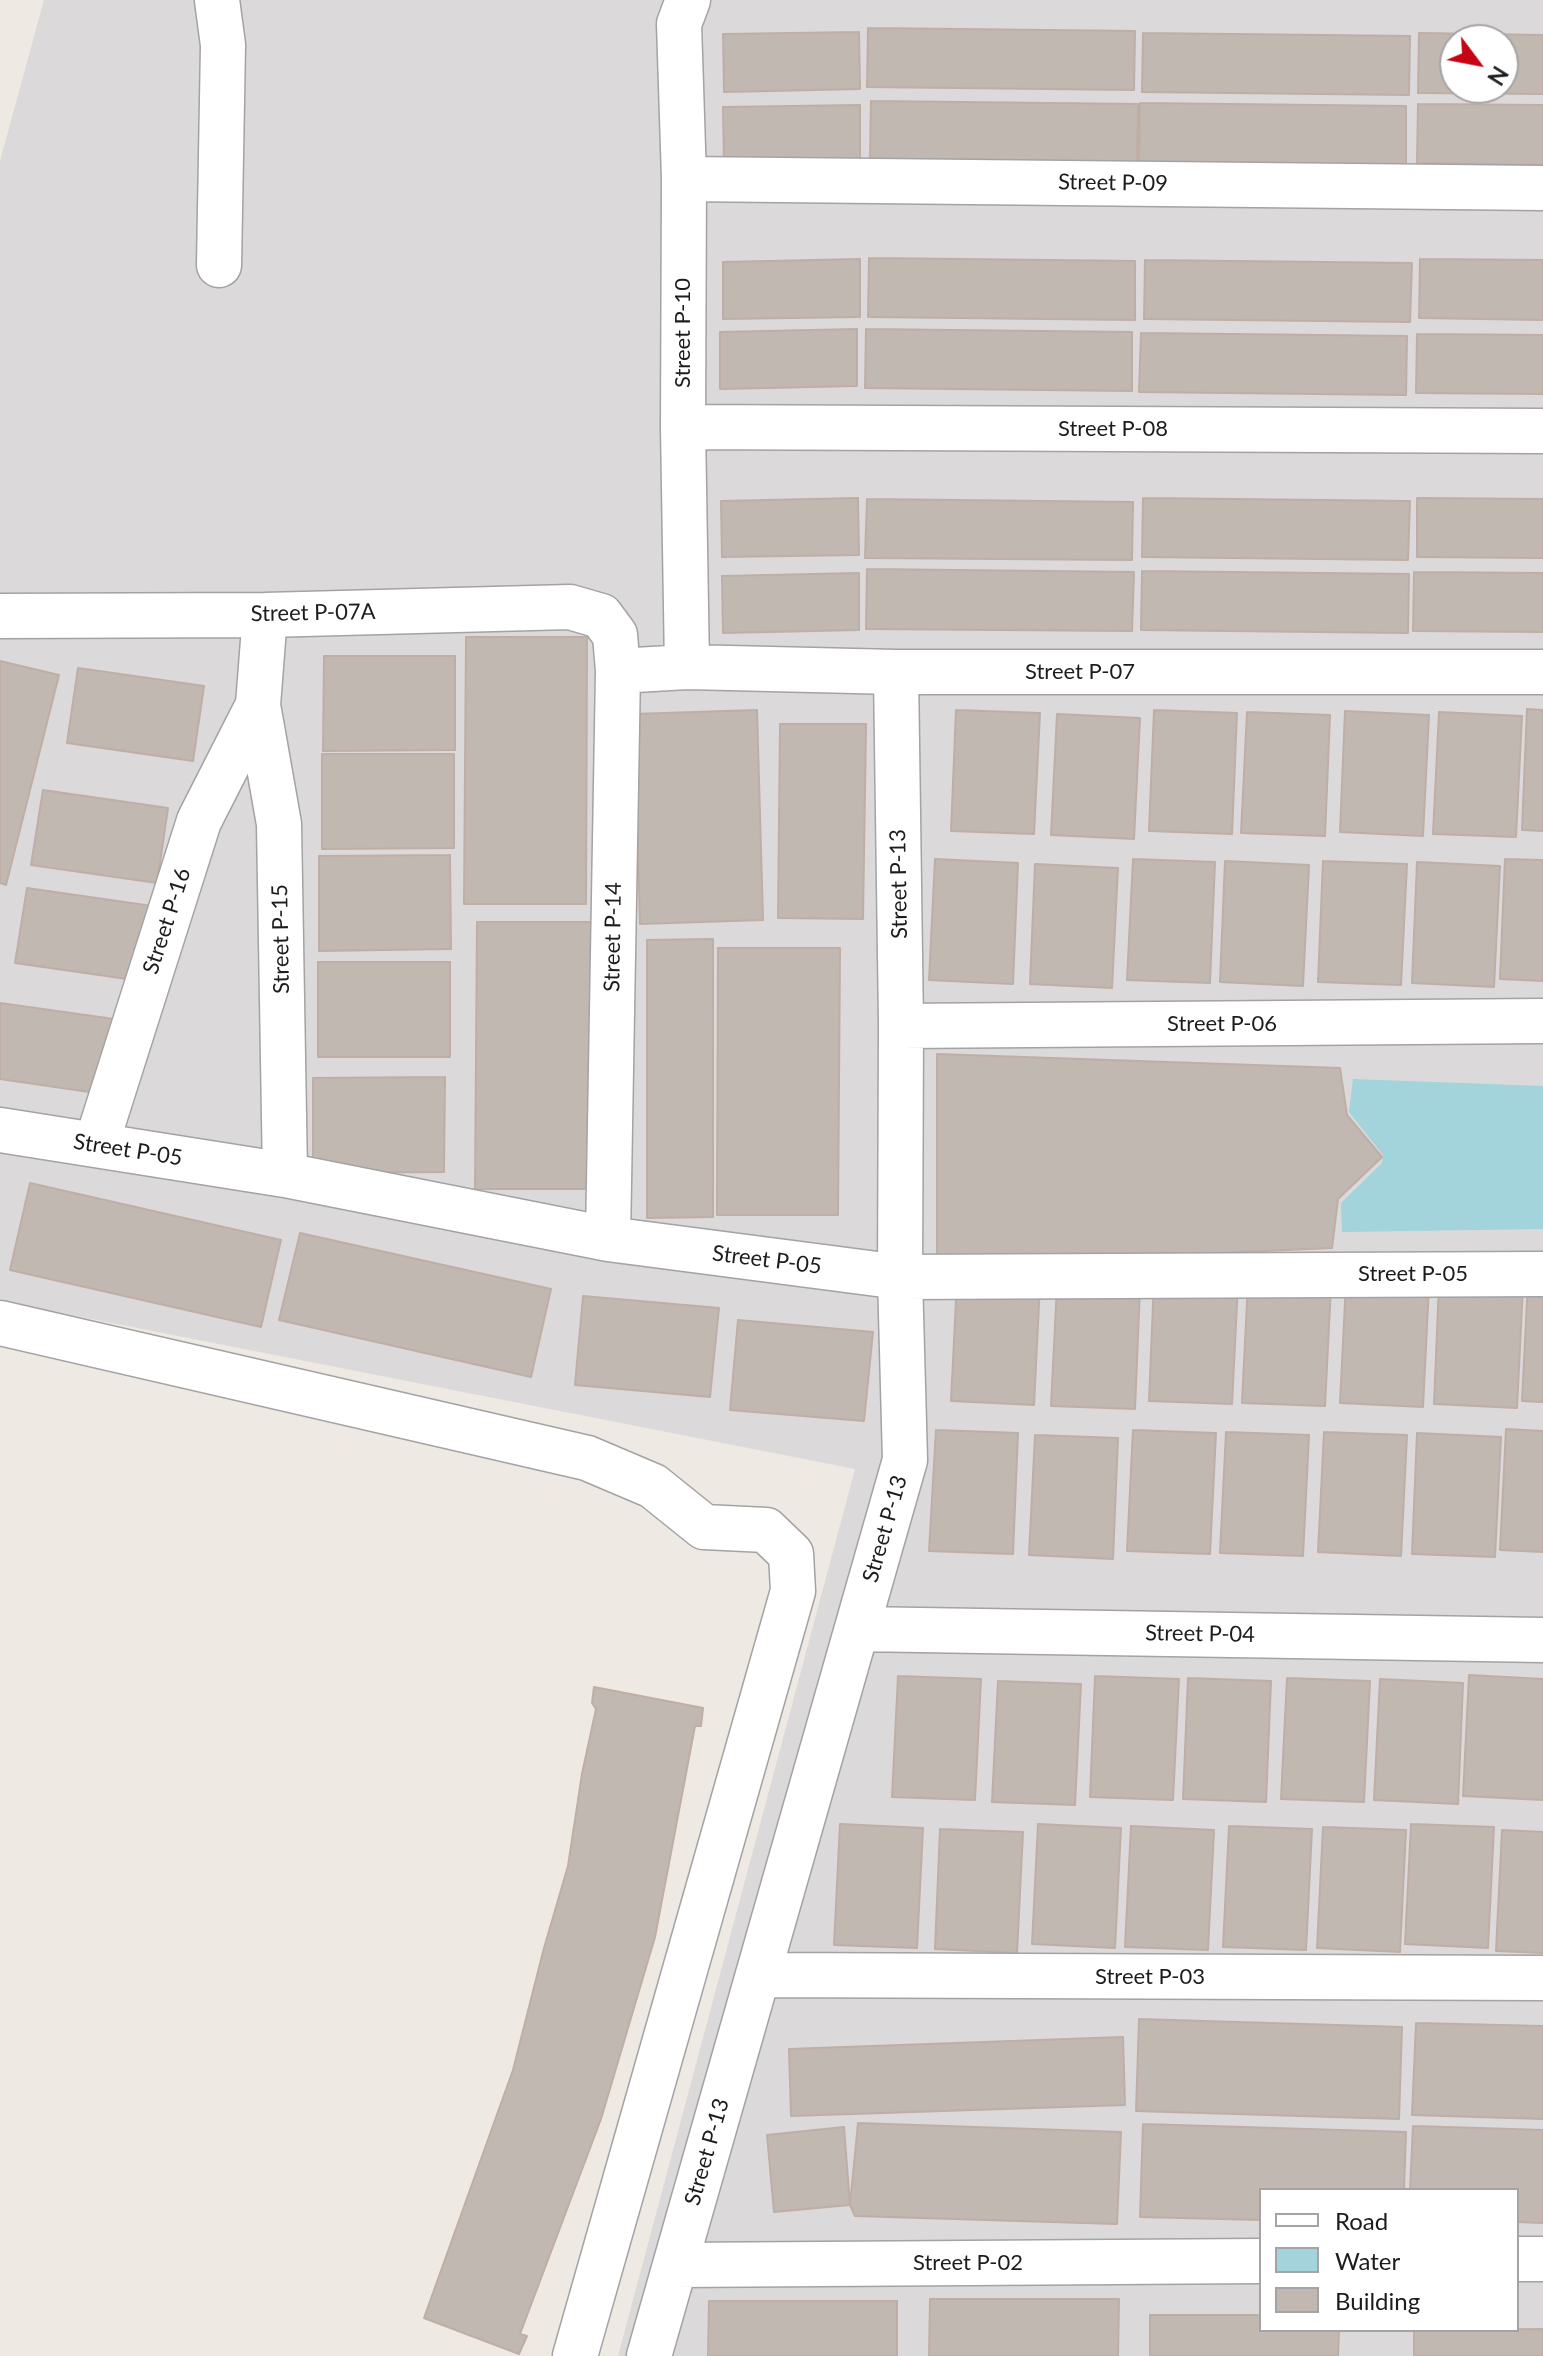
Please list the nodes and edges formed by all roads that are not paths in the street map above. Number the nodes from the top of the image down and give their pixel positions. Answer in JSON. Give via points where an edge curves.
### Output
{"nodes":[{"id":1,"x":217,"y":0,"type":"edge"},
{"id":2,"x":688,"y":0,"type":"edge"},
{"id":3,"x":684,"y":179,"type":"junction"},
{"id":4,"x":1543,"y":188,"type":"edge"},
{"id":5,"x":219,"y":265,"type":"dead end"},
{"id":6,"x":683,"y":427,"type":"junction"},
{"id":7,"x":1543,"y":431,"type":"edge"},
{"id":8,"x":265,"y":615,"type":"junction"},
{"id":9,"x":0,"y":616,"type":"edge"},
{"id":10,"x":616,"y":653,"type":"junction"},
{"id":11,"x":687,"y":667,"type":"junction"},
{"id":12,"x":896,"y":672,"type":"junction"},
{"id":13,"x":1543,"y":672,"type":"edge"},
{"id":14,"x":258,"y":705,"type":"junction"},
{"id":15,"x":1543,"y":1021,"type":"edge"},
{"id":16,"x":901,"y":1026,"type":"junction"},
{"id":17,"x":0,"y":1130,"type":"edge"},
{"id":18,"x":96,"y":1145,"type":"junction"},
{"id":19,"x":285,"y":1175,"type":"junction"},
{"id":20,"x":608,"y":1239,"type":"junction"},
{"id":21,"x":1543,"y":1274,"type":"edge"},
{"id":22,"x":900,"y":1277,"type":"junction"},
{"id":23,"x":0,"y":1323,"type":"edge"},
{"id":24,"x":857,"y":1629,"type":"junction"},
{"id":25,"x":1543,"y":1640,"type":"edge"},
{"id":26,"x":758,"y":1975,"type":"junction"},
{"id":27,"x":1543,"y":1978,"type":"edge"},
{"id":28,"x":1519,"y":2259,"type":"edge"},
{"id":29,"x":1543,"y":2259,"type":"edge"},
{"id":30,"x":1259,"y":2261,"type":"edge"},
{"id":31,"x":675,"y":2265,"type":"junction"},
{"id":32,"x":575,"y":2356,"type":"edge"},
{"id":33,"x":649,"y":2356,"type":"edge"}],
"edges":[{"from":1,"to":5,"type":"street","via":[[223,45]]},
{"from":2,"to":3,"type":"street","name":"Street P-10","via":[[679,24]]},
{"from":3,"to":4,"type":"street","name":"Street P-09"},
{"from":3,"to":6,"type":"street","name":"Street P-10"},
{"from":6,"to":7,"type":"street","name":"Street P-08"},
{"from":6,"to":11,"type":"street","name":"Street P-10"},
{"from":8,"to":9,"type":"street","name":"Street P-07A"},
{"from":8,"to":10,"type":"street","name":"Street P-07A","via":[[570,607],[601,616]]},
{"from":8,"to":14,"type":"street"},
{"from":10,"to":11,"type":"street","name":"Street P-07"},
{"from":10,"to":20,"type":"street","name":"Street P-14"},
{"from":11,"to":12,"type":"street","name":"Street P-07"},
{"from":12,"to":13,"type":"street","name":"Street P-07"},
{"from":12,"to":16,"type":"street","name":"Street P-13"},
{"from":14,"to":18,"type":"street","name":"Street P-16","via":[[199,821]]},
{"from":14,"to":19,"type":"street","name":"Street P-15","via":[[279,824]]},
{"from":15,"to":16,"type":"street","name":"Street P-06"},
{"from":16,"to":22,"type":"street","name":"Street P-13"},
{"from":17,"to":18,"type":"street","name":"Street P-05"},
{"from":18,"to":19,"type":"street","name":"Street P-05"},
{"from":19,"to":20,"type":"street","name":"Street P-05"},
{"from":20,"to":22,"type":"street","name":"Street P-05"},
{"from":21,"to":22,"type":"street","name":"Street P-05"},
{"from":22,"to":24,"type":"street","name":"Street P-13","via":[[905,1460]]},
{"from":23,"to":32,"type":"street","via":[[587,1458],[653,1486],[704,1527],[766,1530],[791,1554],[793,1591]]},
{"from":24,"to":25,"type":"street","name":"Street P-04"},
{"from":24,"to":26,"type":"street","name":"Street P-13"},
{"from":26,"to":27,"type":"street","name":"Street P-03"},
{"from":26,"to":31,"type":"street","name":"Street P-13"},
{"from":28,"to":29,"type":"street"},
{"from":30,"to":31,"type":"street","name":"Street P-02"},
{"from":31,"to":33,"type":"street","name":"Street P-13"}]}
